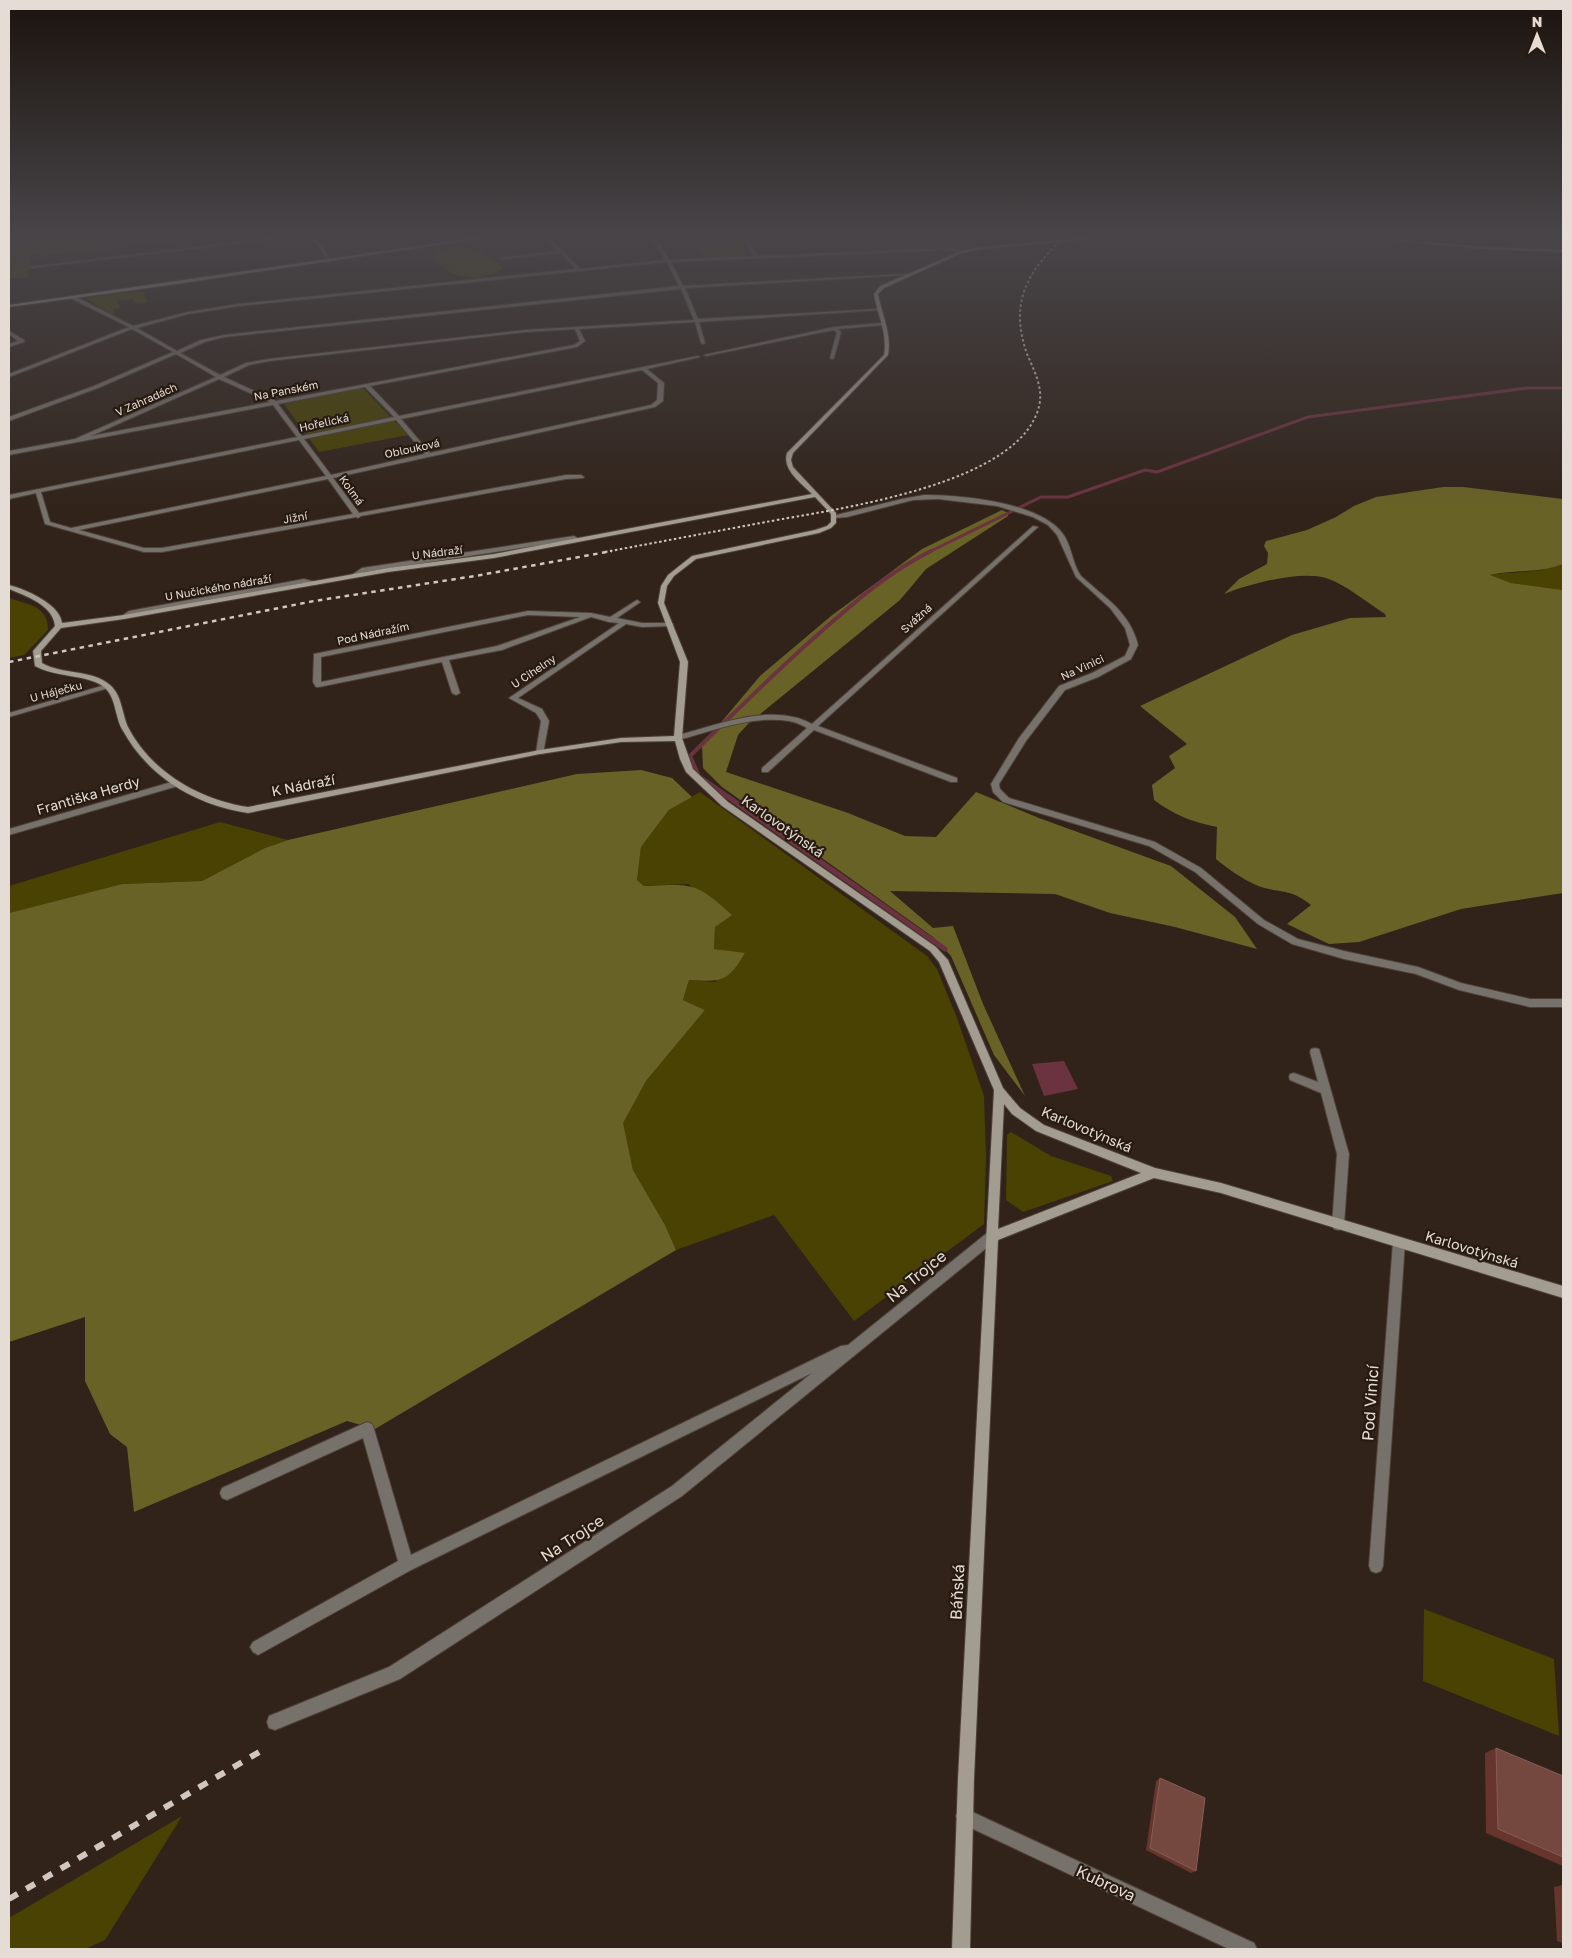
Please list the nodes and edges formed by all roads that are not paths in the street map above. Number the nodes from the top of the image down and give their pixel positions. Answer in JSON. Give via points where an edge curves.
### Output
{"nodes":[{"id":1,"x":130,"y":328,"type":"edge"},
{"id":2,"x":131,"y":328,"type":"edge"},
{"id":3,"x":295,"y":328,"type":"edge"},
{"id":4,"x":585,"y":328,"type":"edge"},
{"id":5,"x":700,"y":328,"type":"edge"},
{"id":6,"x":832,"y":328,"type":"edge"},
{"id":7,"x":834,"y":328,"type":"edge"},
{"id":8,"x":883,"y":328,"type":"edge"},
{"id":9,"x":577,"y":329,"type":"junction"},
{"id":10,"x":9,"y":332,"type":"edge"},
{"id":11,"x":703,"y":343,"type":"dead end"},
{"id":12,"x":9,"y":346,"type":"edge"},
{"id":13,"x":176,"y":352,"type":"junction"},
{"id":14,"x":706,"y":356,"type":"dead end"},
{"id":15,"x":698,"y":357,"type":"dead end"},
{"id":16,"x":832,"y":358,"type":"dead end"},
{"id":17,"x":643,"y":368,"type":"junction"},
{"id":18,"x":9,"y":376,"type":"edge"},
{"id":19,"x":220,"y":377,"type":"junction"},
{"id":20,"x":366,"y":385,"type":"junction"},
{"id":21,"x":274,"y":402,"type":"junction"},
{"id":22,"x":397,"y":417,"type":"junction"},
{"id":23,"x":9,"y":419,"type":"edge"},
{"id":24,"x":300,"y":438,"type":"junction"},
{"id":25,"x":77,"y":440,"type":"junction"},
{"id":26,"x":9,"y":453,"type":"edge"},
{"id":27,"x":428,"y":455,"type":"junction"},
{"id":28,"x":330,"y":477,"type":"junction"},
{"id":29,"x":581,"y":477,"type":"dead end"},
{"id":30,"x":38,"y":491,"type":"junction"},
{"id":31,"x":817,"y":495,"type":"junction"},
{"id":32,"x":9,"y":496,"type":"edge"},
{"id":33,"x":358,"y":516,"type":"junction"},
{"id":34,"x":835,"y":516,"type":"junction"},
{"id":35,"x":1034,"y":527,"type":"dead end"},
{"id":36,"x":70,"y":530,"type":"junction"},
{"id":37,"x":9,"y":587,"type":"edge"},
{"id":38,"x":637,"y":602,"type":"dead end"},
{"id":39,"x":591,"y":615,"type":"junction"},
{"id":40,"x":609,"y":620,"type":"junction"},
{"id":41,"x":624,"y":622,"type":"junction"},
{"id":42,"x":59,"y":626,"type":"junction"},
{"id":43,"x":671,"y":626,"type":"junction"},
{"id":44,"x":445,"y":659,"type":"junction"},
{"id":45,"x":108,"y":687,"type":"junction"},
{"id":46,"x":456,"y":693,"type":"dead end"},
{"id":47,"x":9,"y":715,"type":"edge"},
{"id":48,"x":813,"y":727,"type":"junction"},
{"id":49,"x":678,"y":738,"type":"junction"},
{"id":50,"x":540,"y":752,"type":"junction"},
{"id":51,"x":765,"y":770,"type":"dead end"},
{"id":52,"x":954,"y":780,"type":"dead end"},
{"id":53,"x":175,"y":784,"type":"junction"},
{"id":54,"x":9,"y":832,"type":"edge"},
{"id":55,"x":1563,"y":1002,"type":"edge"},
{"id":56,"x":1315,"y":1052,"type":"dead end"},
{"id":57,"x":1294,"y":1077,"type":"dead end"},
{"id":58,"x":999,"y":1090,"type":"junction"},
{"id":59,"x":1326,"y":1090,"type":"junction"},
{"id":60,"x":1154,"y":1173,"type":"junction"},
{"id":61,"x":1338,"y":1225,"type":"junction"},
{"id":62,"x":991,"y":1238,"type":"junction"},
{"id":63,"x":1399,"y":1242,"type":"junction"},
{"id":64,"x":1563,"y":1292,"type":"edge"},
{"id":65,"x":862,"y":1341,"type":"junction"},
{"id":66,"x":227,"y":1494,"type":"dead end"},
{"id":67,"x":406,"y":1565,"type":"junction"},
{"id":68,"x":1376,"y":1566,"type":"dead end"},
{"id":69,"x":258,"y":1648,"type":"dead end"},
{"id":70,"x":275,"y":1722,"type":"dead end"},
{"id":71,"x":964,"y":1816,"type":"junction"},
{"id":72,"x":961,"y":1949,"type":"edge"},
{"id":73,"x":1248,"y":1949,"type":"edge"}],
"edges":[{"from":1,"to":18,"type":"street"},
{"from":2,"to":13,"type":"street"},
{"from":3,"to":13,"type":"street","via":[[224,336]]},
{"from":4,"to":9,"type":"street","name":"V Zahradách"},
{"from":5,"to":11,"type":"street"},
{"from":6,"to":14,"type":"street"},
{"from":7,"to":16,"type":"street","via":[[839,332]]},
{"from":8,"to":31,"type":"street","via":[[888,347],[886,355],[790,453],[790,467]]},
{"from":9,"to":19,"type":"street","name":"V Zahradách","via":[[525,331],[269,360],[248,364]]},
{"from":9,"to":20,"type":"street","name":"Na Panském","via":[[583,341],[575,346]]},
{"from":10,"to":12,"type":"street","via":[[22,341]]},
{"from":13,"to":19,"type":"street"},
{"from":13,"to":23,"type":"street","via":[[96,387]]},
{"from":15,"to":17,"type":"street"},
{"from":17,"to":22,"type":"street","name":"Hořelická"},
{"from":17,"to":27,"type":"street","name":"Oblouková","via":[[661,383],[660,401],[653,406]]},
{"from":19,"to":21,"type":"street"},
{"from":19,"to":25,"type":"street","name":"V Zahradách"},
{"from":20,"to":21,"type":"street","name":"Na Panském"},
{"from":20,"to":22,"type":"street"},
{"from":21,"to":24,"type":"street","name":"Kolmá"},
{"from":21,"to":25,"type":"street","name":"Na Panském"},
{"from":22,"to":24,"type":"street","name":"Hořelická"},
{"from":22,"to":27,"type":"street"},
{"from":24,"to":28,"type":"street","name":"Kolmá"},
{"from":24,"to":30,"type":"street","name":"Hořelická"},
{"from":25,"to":26,"type":"street","name":"Na Panském"},
{"from":27,"to":28,"type":"street","name":"Oblouková"},
{"from":28,"to":33,"type":"street","name":"Kolmá"},
{"from":28,"to":36,"type":"street","name":"Oblouková"},
{"from":29,"to":33,"type":"street","name":"Jižní","via":[[566,477]]},
{"from":30,"to":32,"type":"street","name":"Hořelická"},
{"from":30,"to":36,"type":"street","name":"Jižní","via":[[47,523]]},
{"from":31,"to":34,"type":"street"},
{"from":31,"to":42,"type":"street","name":"U Nádraží","via":[[494,556],[353,576]]},
{"from":33,"to":36,"type":"street","name":"Jižní","via":[[162,550],[144,550]]},
{"from":34,"to":43,"type":"street","name":"Karlovotýnská","via":[[832,525],[823,530],[710,553],[681,565],[664,586],[661,604]]},
{"from":34,"to":55,"type":"street","name":"Na Vinici","via":[[869,511],[910,499],[940,498],[1008,507],[1044,521],[1060,534],[1078,576],[1128,624],[1134,645],[1128,657],[1062,688],[1022,740],[994,784],[1006,800],[1152,844],[1198,870],[1261,922],[1295,942],[1418,971],[1458,986],[1530,1003]]},
{"from":35,"to":48,"type":"street","name":"Svážná"},
{"from":37,"to":42,"type":"street","via":[[52,609],[59,619]]},
{"from":38,"to":40,"type":"street"},
{"from":39,"to":40,"type":"street","name":"Pod Nádražím"},
{"from":39,"to":44,"type":"street","name":"Pod Nádražím","via":[[499,648]]},
{"from":39,"to":44,"type":"street","name":"Pod Nádražím","via":[[528,613],[316,656],[317,682],[319,685]]},
{"from":40,"to":41,"type":"street","name":"Pod Nádražím"},
{"from":41,"to":43,"type":"street","name":"Pod Nádražím"},
{"from":41,"to":50,"type":"street","name":"U Cihelny","via":[[513,698],[539,711],[545,721]]},
{"from":42,"to":45,"type":"street","via":[[37,651],[38,664],[60,673],[96,680]]},
{"from":43,"to":49,"type":"street","name":"Karlovotýnská","via":[[684,662]]},
{"from":44,"to":46,"type":"street"},
{"from":45,"to":47,"type":"street","name":"U Háječku"},
{"from":45,"to":53,"type":"street","name":"K Nádraží","via":[[128,733]]},
{"from":48,"to":49,"type":"street","via":[[792,719],[764,718]]},
{"from":48,"to":51,"type":"street","name":"Svážná"},
{"from":48,"to":52,"type":"street"},
{"from":49,"to":50,"type":"street","name":"K Nádraží","via":[[621,740]]},
{"from":49,"to":58,"type":"street","name":"Karlovotýnská","via":[[689,770],[725,804],[933,949],[943,960]]},
{"from":50,"to":53,"type":"street","name":"K Nádraží","via":[[248,810],[228,809]]},
{"from":53,"to":54,"type":"street","name":"Františka Herdy"},
{"from":56,"to":59,"type":"street"},
{"from":57,"to":59,"type":"street"},
{"from":58,"to":60,"type":"street","name":"Karlovotýnská","via":[[1016,1111],[1040,1128]]},
{"from":58,"to":62,"type":"street","name":"Báňská"},
{"from":59,"to":61,"type":"street","via":[[1343,1154]]},
{"from":60,"to":61,"type":"street","name":"Karlovotýnská","via":[[1221,1188]]},
{"from":60,"to":62,"type":"street"},
{"from":61,"to":63,"type":"street","name":"Karlovotýnská"},
{"from":62,"to":65,"type":"street","name":"Na Trojce"},
{"from":62,"to":71,"type":"street","name":"Báňská"},
{"from":63,"to":64,"type":"street","name":"Karlovotýnská"},
{"from":63,"to":68,"type":"street","name":"Pod Vinicí"},
{"from":65,"to":67,"type":"street","name":"Na Trojce"},
{"from":65,"to":70,"type":"street","name":"Na Trojce","via":[[669,1496],[394,1673]]},
{"from":66,"to":67,"type":"street","via":[[367,1429]]},
{"from":67,"to":69,"type":"street","name":"Na Trojce"},
{"from":71,"to":72,"type":"street","name":"Báňská"},
{"from":71,"to":73,"type":"street","name":"Kubrova"}]}
